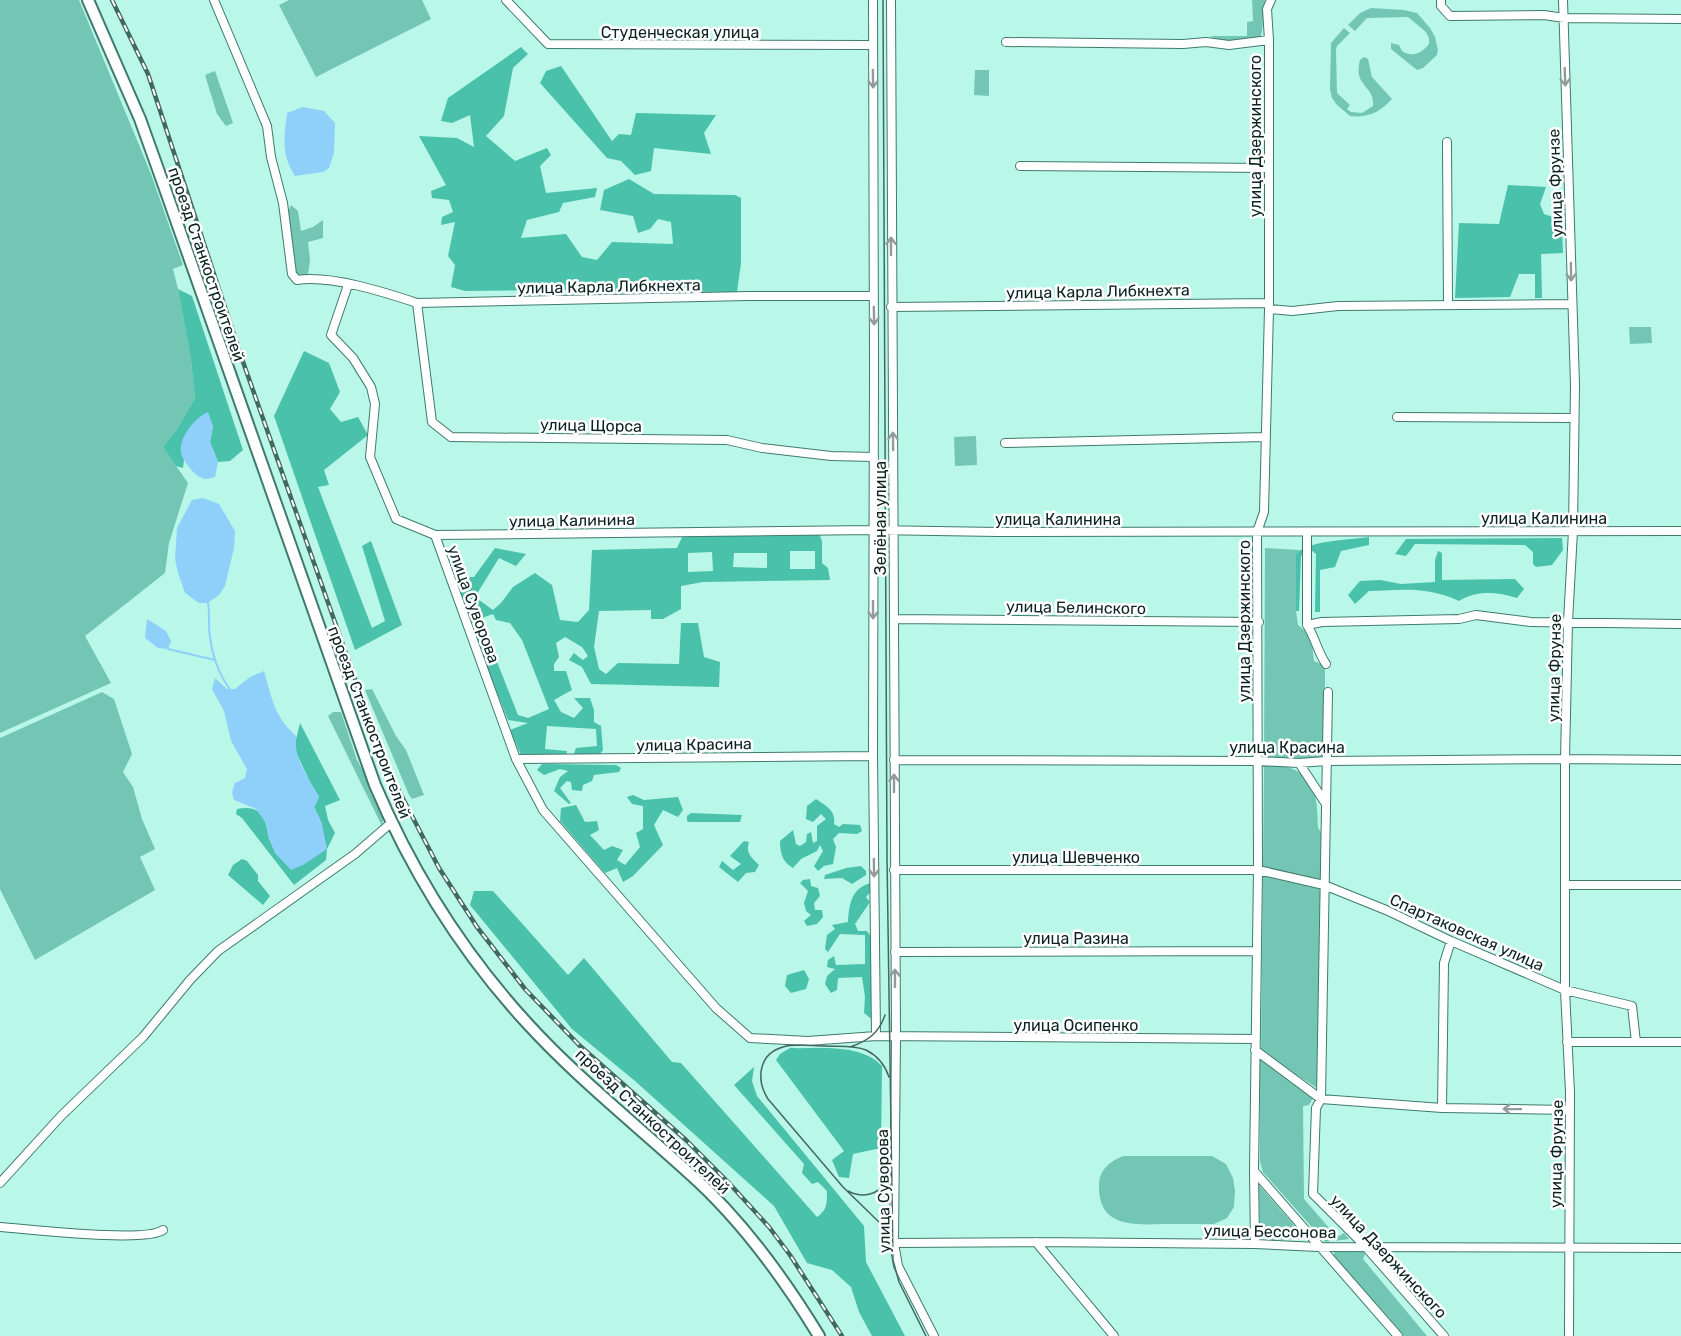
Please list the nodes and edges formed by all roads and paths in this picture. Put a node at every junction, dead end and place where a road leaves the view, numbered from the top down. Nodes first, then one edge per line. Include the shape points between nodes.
1 (88, 0) edge
2 (214, 0) edge
3 (506, 0) edge
4 (873, 0) edge
5 (891, 0) edge
6 (1271, 0) edge
7 (1441, 0) edge
8 (1563, 0) edge
9 (1563, 18) junction
10 (1681, 19) edge
11 (1269, 40) junction
12 (1006, 42) dead end
13 (873, 45) junction
14 (1448, 142) dead end
15 (1020, 166) dead end
16 (1268, 168) junction
17 (348, 285) junction
18 (874, 296) junction
19 (417, 303) junction
20 (1448, 304) junction
21 (1572, 304) junction
22 (1269, 306) junction
23 (891, 307) junction
24 (1396, 417) dead end
25 (1574, 418) junction
26 (1265, 437) junction
27 (1005, 442) dead end
28 (874, 457) junction
29 (873, 530) junction
30 (894, 531) junction
31 (1573, 531) junction
32 (1681, 531) edge
33 (1257, 532) junction
34 (1307, 532) junction
35 (435, 535) junction
36 (894, 619) junction
37 (1258, 622) junction
38 (1568, 622) junction
39 (1307, 624) junction
40 (1681, 624) edge
41 (1326, 664) dead end
42 (1328, 692) dead end
43 (873, 756) junction
44 (516, 759) junction
45 (1565, 759) junction
46 (894, 760) junction
47 (1681, 760) edge
48 (1258, 761) junction
49 (1326, 761) junction
50 (1299, 763) junction
51 (1326, 804) junction
52 (392, 823) junction
53 (894, 870) junction
54 (1258, 870) junction
55 (1324, 885) junction
56 (1565, 885) junction
57 (1681, 885) edge
58 (1451, 941) junction
59 (1256, 951) junction
60 (895, 952) junction
61 (1565, 990) junction
62 (876, 1036) junction
63 (896, 1037) junction
64 (1256, 1039) junction
65 (1567, 1041) junction
66 (1636, 1041) junction
67 (1681, 1042) edge
68 (1255, 1050) junction
69 (1321, 1099) junction
70 (1442, 1108) junction
71 (1570, 1110) junction
72 (1254, 1171) junction
73 (0, 1183) edge
74 (0, 1227) edge
75 (163, 1230) dead end
76 (1036, 1242) junction
77 (894, 1243) junction
78 (1255, 1244) junction
79 (1364, 1245) junction
80 (1318, 1247) junction
81 (1569, 1247) junction
82 (1681, 1248) edge
83 (819, 1336) edge
84 (934, 1336) edge
85 (1114, 1336) edge
86 (1398, 1336) edge
87 (1444, 1336) edge
88 (1569, 1336) edge

1 - 52 main road, проезд Станкостроителей via 156,164 345,703
2 - 17 street via 267,126 292,274 297,280 313,278
3 - 13 street, Студенческая улица via 548,44
4 - 13 street, Зелёная улица
23 -> 5 street, Зелёная улица
6 - 11 street, улица Дзержинского via 1267,9
7 - 9 street via 1450,16
8 - 9 street, улица Фрунзе
9 - 10 street
9 -> 21 street, улица Фрунзе
11 - 12 street via 1229,45
11 - 16 street, улица Дзержинского
13 -> 18 street, Зелёная улица
14 - 20 street
15 - 16 street
16 - 22 street, улица Дзержинского
17 - 19 street, улица Карла Либкнехта
17 - 35 street, улица Суворова via 331,335 353,358 371,387 375,404 370,456 396,519
18 - 19 street, улица Карла Либкнехта
18 -> 28 street, Зелёная улица
19 - 28 street, улица Щорса via 432,422 451,437 728,440 762,448
20 - 21 street, улица Карла Либкнехта
20 - 22 street, улица Карла Либкнехта via 1292,311
21 - 25 street, улица Фрунзе
22 - 23 street, улица Карла Либкнехта
22 - 26 street, улица Дзержинского
30 -> 23 street, Зелёная улица
24 - 25 street
25 - 31 street, улица Фрунзе
26 - 27 street
26 - 33 street, улица Дзержинского via 1264,512
28 - 29 street, Зелёная улица
29 - 30 street, улица Калинина
29 - 35 street, улица Калинина
29 -> 43 street, Зелёная улица
30 - 33 street, улица Калинина
30 - 36 street, Зелёная улица
31 - 32 street, улица Калинина
31 - 34 street, улица Калинина
31 - 38 street, улица Фрунзе
33 - 34 street, улица Калинина
33 - 37 street, улица Дзержинского
34 - 39 street
35 - 44 street, улица Суворова
36 - 37 street, улица Белинского
36 - 46 street, Зелёная улица
37 - 48 street, улица Дзержинского
38 - 39 street via 1476,615 1459,619
38 - 40 street
38 - 45 street, улица Фрунзе
39 - 41 street
42 - 49 street, улица Дзержинского
43 - 44 street, улица Красина
43 -> 62 street, Зелёная улица
44 - 62 street, улица Суворова via 543,810 716,1008 750,1038 808,1041
45 - 47 street, улица Красина
45 - 49 street, улица Красина
45 - 56 street, улица Фрунзе
46 - 48 street, улица Красина
53 -> 46 street, Зелёная улица
48 - 50 street, улица Красина
48 - 54 street, улица Дзержинского
49 - 50 street, улица Красина
49 - 51 street, улица Дзержинского
50 - 51 street
51 - 55 street, улица Дзержинского
52 - 73 street via 355,854 218,951 143,1037
52 - 83 main road, проезд Станкостроителей via 435,903 494,984 561,1057 723,1207 777,1273
53 - 54 street, улица Шевченко
53 - 60 street, Зелёная улица
54 - 55 street, Спартаковская улица
54 - 59 street, улица Дзержинского
55 - 58 street, Спартаковская улица
55 - 69 street, улица Дзержинского
56 - 57 street
56 - 61 street, улица Фрунзе
58 - 61 street, Спартаковская улица
58 - 70 street via 1444,963
59 - 60 street, улица Разина
59 - 64 street, улица Дзержинского
63 -> 60 street, Зелёная улица
61 - 65 street, улица Фрунзе
61 - 66 street, Спартаковская улица via 1632,1006
62 - 63 street, улица Осипенко
63 - 64 street, улица Осипенко
63 - 77 street, улица Суворова
64 - 68 street, улица Дзержинского
65 - 66 street
65 - 71 street, улица Фрунзе
66 - 67 street
68 - 69 street
68 - 72 street, улица Дзержинского
69 - 70 street
69 - 79 street, улица Дзержинского via 1316,1108 1313,1194
71 -> 70 street
71 - 81 street, улица Фрунзе
72 - 78 street, улица Дзержинского
72 - 80 street
74 - 75 street via 129,1236 158,1234
76 - 77 street, улица Бессонова
76 - 78 street, улица Бессонова
76 - 85 street
77 - 84 street, улица Суворова via 898,1266
78 - 80 street, улица Бессонова
79 - 80 street, улица Бессонова
79 - 81 street, улица Бессонова
79 - 87 street, улица Дзержинского
80 - 86 street
81 - 82 street, улица Бессонова
81 - 88 street, улица Фрунзе

